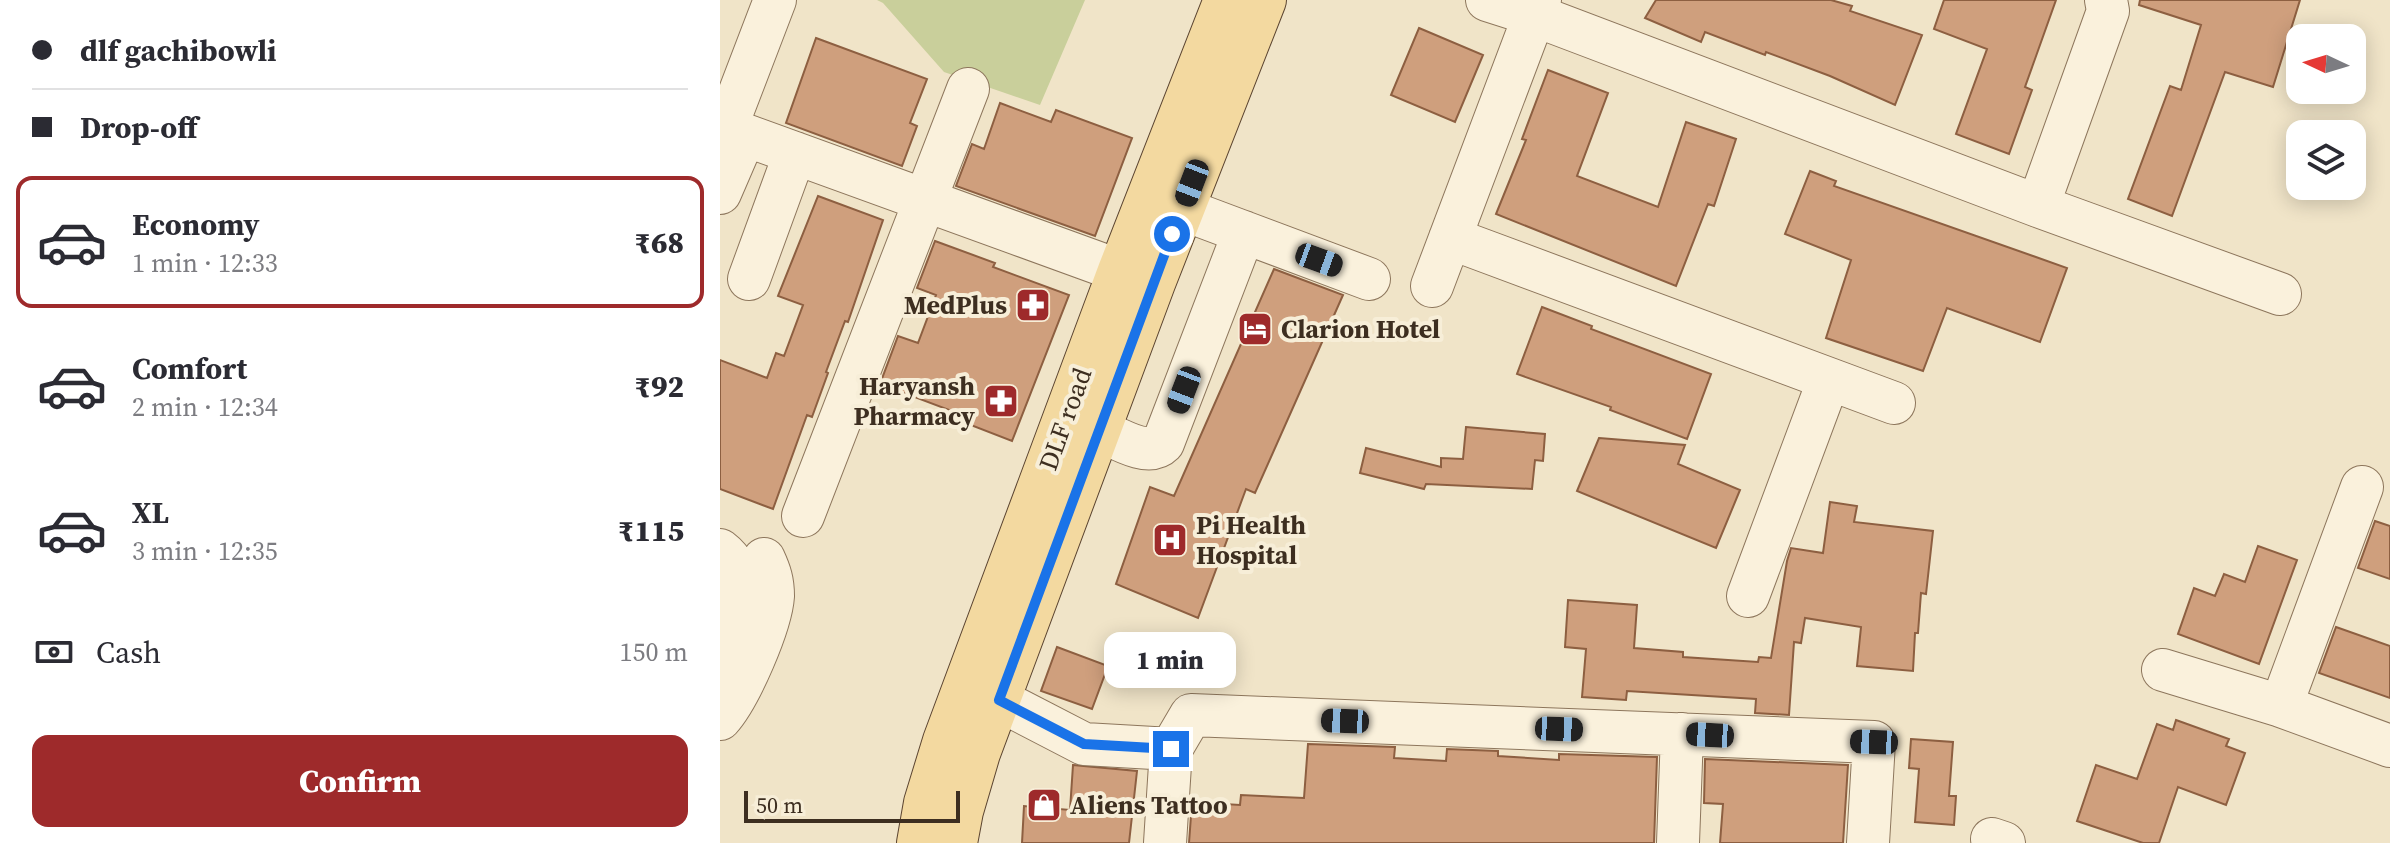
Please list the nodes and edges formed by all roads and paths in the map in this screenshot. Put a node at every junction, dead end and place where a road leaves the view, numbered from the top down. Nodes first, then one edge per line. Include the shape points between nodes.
1 (775, 0) edge
2 (1226, 0) edge
3 (1264, 0) edge
4 (1487, 0) edge
5 (2106, 0) edge
6 (1537, 8) edge
7 (968, 89) dead end
8 (730, 130) edge
9 (795, 153) junction
10 (720, 193) edge
11 (924, 199) junction
12 (2038, 206) junction
13 (1182, 209) junction
14 (1244, 232) junction
15 (1450, 238) junction
16 (1120, 271) junction
17 (749, 279) dead end
18 (1369, 279) dead end
19 (1432, 286) dead end
20 (2280, 294) dead end
21 (1829, 379) junction
22 (1894, 403) dead end
23 (1099, 430) junction
24 (2362, 487) dead end
25 (803, 516) dead end
26 (720, 550) edge
27 (764, 559) dead end
28 (1748, 596) dead end
29 (720, 662) edge
30 (2163, 670) dead end
31 (999, 700) junction
32 (2281, 706) junction
33 (720, 719) edge
34 (1682, 734) junction
35 (2390, 746) edge
36 (1171, 749) junction
37 (919, 843) edge
38 (955, 843) edge
39 (1165, 843) edge
40 (1678, 843) edge
41 (1868, 843) edge

1 - 8 street
2 - 16 main road, DLF road
3 - 13 main road
4 - 6 street
5 - 12 street via 2108,11
6 - 12 street
6 - 15 street
7 - 11 street
8 - 9 street
8 - 10 street
9 - 11 street
9 - 17 street
11 - 16 street
11 - 25 street
12 - 20 street
13 - 14 street
13 - 23 main road
14 - 18 street
14 - 23 street via 1163,443 1148,450
15 - 19 street
15 - 21 street
16 - 37 main road, DLF road via 945,741
21 - 22 street
21 - 28 street
23 - 31 main road
24 - 32 street
26 - 29 street via 740,583 740,600
27 - 33 street via 773,579 773,599 747,673
30 - 32 street
31 - 36 street via 1084,744
31 - 38 main road via 978,753
32 - 35 street
34 - 36 street via 1191,715
34 - 40 street
34 - 41 street via 1874,742
36 - 39 street

